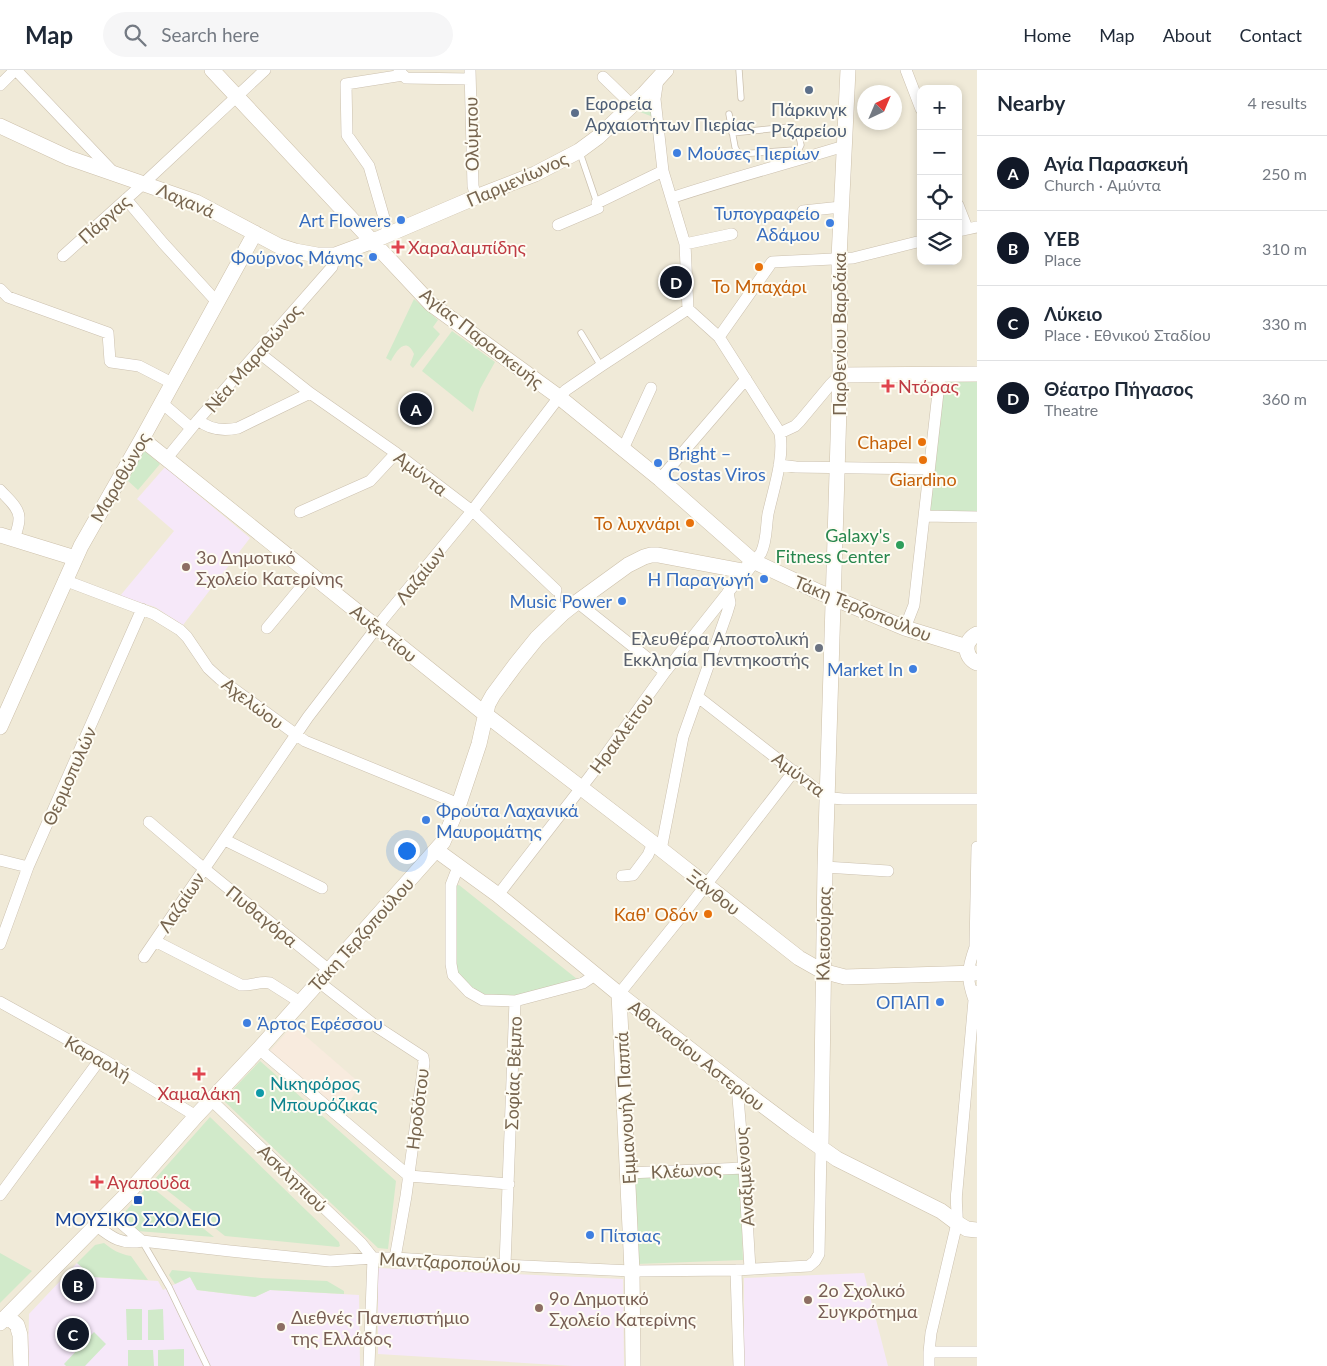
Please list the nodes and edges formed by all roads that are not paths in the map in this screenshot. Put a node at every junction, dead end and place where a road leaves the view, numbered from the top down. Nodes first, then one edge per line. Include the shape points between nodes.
1 (16, 70) edge
2 (212, 70) edge
3 (265, 70) edge
4 (739, 70) edge
5 (848, 70) edge
6 (906, 70) edge
7 (401, 73) edge
8 (470, 74) edge
9 (662, 74) edge
10 (604, 77) dead end
11 (0, 85) edge
12 (237, 96) junction
13 (741, 98) dead end
14 (917, 99) edge
15 (632, 105) junction
16 (729, 114) dead end
17 (0, 126) edge
18 (732, 133) junction
19 (844, 146) junction
20 (579, 150) junction
21 (796, 155) junction
22 (664, 170) junction
23 (114, 173) junction
24 (144, 183) junction
25 (476, 197) junction
26 (671, 198) junction
27 (126, 200) junction
28 (597, 203) junction
29 (841, 207) junction
30 (803, 211) dead end
31 (962, 215) edge
32 (558, 225) dead end
33 (968, 229) edge
34 (254, 233) junction
35 (732, 234) dead end
36 (388, 235) junction
37 (373, 242) junction
38 (917, 242) edge
39 (685, 244) junction
40 (335, 255) junction
41 (63, 256) dead end
42 (839, 258) junction
43 (4, 293) edge
44 (217, 302) junction
45 (688, 309) junction
46 (581, 333) dead end
47 (719, 337) junction
48 (258, 352) junction
49 (601, 366) junction
50 (977, 374) edge
51 (940, 375) junction
52 (840, 376) junction
53 (746, 380) junction
54 (172, 383) junction
55 (651, 388) dead end
56 (310, 393) junction
57 (559, 398) junction
58 (162, 403) junction
59 (195, 424) junction
60 (780, 433) junction
61 (142, 439) junction
62 (623, 449) junction
63 (396, 454) junction
64 (166, 458) junction
65 (779, 465) junction
66 (837, 467) junction
67 (930, 469) junction
68 (660, 479) junction
69 (0, 490) edge
70 (472, 511) junction
71 (300, 512) dead end
72 (924, 516) junction
73 (977, 517) edge
74 (7, 537) edge
75 (75, 558) junction
76 (749, 566) junction
77 (311, 575) junction
78 (64, 580) junction
79 (556, 590) joint
80 (728, 592) junction
81 (833, 598) junction
82 (577, 602) junction
83 (142, 609) junction
84 (563, 613) junction
85 (267, 628) dead end
86 (377, 628) junction
87 (904, 628) junction
88 (977, 634) edge
89 (966, 647) junction
90 (977, 663) edge
91 (665, 672) junction
92 (698, 697) junction
93 (4, 709) edge
94 (485, 714) junction
95 (0, 727) edge
96 (295, 735) junction
97 (794, 771) junction
98 (580, 788) junction
99 (827, 796) junction
100 (977, 799) edge
101 (459, 804) junction
102 (149, 822) dead end
103 (225, 840) junction
104 (657, 847) junction
105 (977, 847) edge
106 (436, 850) junction
107 (0, 860) edge
108 (28, 867) junction
109 (458, 867) junction
110 (825, 867) junction
111 (204, 868) junction
112 (888, 871) dead end
113 (622, 876) dead end
114 (706, 885) junction
115 (322, 888) dead end
116 (498, 895) junction
117 (155, 941) junction
118 (0, 944) edge
119 (976, 950) edge
120 (144, 957) dead end
121 (329, 970) junction
122 (822, 971) junction
123 (595, 974) junction
124 (973, 974) edge
125 (319, 982) junction
126 (619, 994) junction
127 (976, 995) edge
128 (515, 1001) junction
129 (0, 1002) edge
130 (300, 1002) junction
131 (259, 1049) junction
132 (101, 1058) junction
133 (737, 1086) junction
134 (211, 1100) junction
135 (196, 1116) junction
136 (821, 1147) junction
137 (744, 1168) junction
138 (628, 1173) junction
139 (409, 1176) junction
140 (509, 1184) junction
141 (0, 1196) edge
142 (955, 1199) junction
143 (941, 1212) junction
144 (109, 1213) junction
145 (957, 1224) junction
146 (97, 1226) junction
147 (977, 1230) edge
148 (142, 1241) junction
149 (373, 1258) junction
150 (395, 1258) junction
151 (505, 1265) junction
152 (810, 1266) joint
153 (750, 1269) junction
154 (736, 1270) junction
155 (632, 1271) junction
156 (4, 1320) edge
157 (929, 1352) junction
158 (977, 1352) edge
159 (20, 1366) edge
160 (207, 1366) edge
161 (369, 1366) edge
162 (634, 1366) edge
163 (739, 1366) edge
164 (929, 1366) edge

1 - 11 street
1 - 23 street
2 - 12 street, Αγίας Παρασκευής
3 - 12 street, Πάργας
4 - 13 lane
5 - 19 street, Παρθενίου Βαρδάκα
6 - 14 street
7 - 8 street via 406,78
7 - 36 street via 346,84 347,135 369,166
8 - 25 street, Ολύμπου
9 - 15 street, Παρμενίωνος
9 - 22 street via 655,99
10 - 15 street
12 - 24 street, Πάργας
12 - 37 street, Αγίας Παρασκευής
15 - 20 street, Παρμενίωνος
16 - 18 lane
17 - 23 street, Λαχανά via 69,158
18 - 21 lane via 740,154
18 - 21 lane via 793,127 801,145
19 - 21 street
19 - 29 street, Παρθενίου Βαρδάκα
20 - 25 street, Παρμενίωνος via 535,174
20 - 28 lane
21 - 26 street
22 - 26 street
22 - 28 street
23 - 24 street, Λαχανά
24 - 27 street, Πάργας
24 - 34 street, Λαχανά via 196,202
25 - 36 street, Παρμενίωνος
26 - 39 street
27 - 41 street, Πάργας
27 - 44 street
28 - 32 street via 598,208
29 - 30 street
29 - 42 street, Παρθενίου Βαρδάκα
31 - 33 street
34 - 40 street, Λαχανά via 295,251
34 - 44 street, Μαραθώνος
35 - 39 street
36 - 37 street, Παρμενίωνος
37 - 40 street, Λαχανά
37 - 57 street, Αγίας Παρασκευής via 431,304
38 - 42 street via 853,258
39 - 45 street
40 - 48 street, Νέα Μαραθώνος via 332,267
42 - 47 street via 772,262
42 - 52 street, Παρθενίου Βαρδάκα
43 - 54 street via 108,333 110,361 138,366
44 - 54 street, Μαραθώνος
45 - 47 street
45 - 49 street, Λαζαίων
46 - 49 lane
47 - 53 street
48 - 56 street, Αμύντα
48 - 59 street, Νέα Μαραθώνος
49 - 57 street, Λαζαίων
50 - 51 street
51 - 52 street
51 - 67 street
52 - 60 street via 800,421
52 - 66 street, Παρθενίου Βαρδάκα
53 - 60 street
53 - 68 street
54 - 58 street, Μαραθώνος
55 - 62 street
56 - 59 street via 238,428 226,431
56 - 63 street, Αμύντα
57 - 62 street, Αγίας Παρασκευής
57 - 70 street, Λαζαίων
58 - 59 street
58 - 61 street, Μαραθώνος
59 - 64 street, Νέα Μαραθώνος
60 - 65 street, Ηρακλείτου
61 - 64 street, Αυξεντίου
61 - 75 street, Μαραθώνος
62 - 68 street, Αγίας Παρασκευής
63 - 70 street, Αμύντα
63 - 71 street via 370,481
64 - 77 street, Αυξεντίου
65 - 66 street
65 - 76 street, Ηρακλείτου via 764,544 761,554
66 - 67 street
66 - 81 street, Παρθενίου Βαρδάκα
67 - 72 street
68 - 76 street, Αγίας Παρασκευής
69 - 74 street via 19,513 19,519
70 - 79 street, Αμύντα
70 - 86 street, Λαζαίων
72 - 73 street
72 - 87 street via 914,605
74 - 75 street
75 - 78 street, Μαραθώνος
76 - 80 street, Ηρακλείτου
76 - 81 street, Τάκη Τερζοπούλου
76 - 82 street, Τάκη Τερζοπούλου via 740,571 651,555 628,565
77 - 85 street
77 - 86 street, Αυξεντίου
78 - 83 street, Αχελώου
78 - 93 street, Μαραθώνος
79 - 84 lane, Αμύντα
80 - 91 street, Ηρακλείτου
80 - 92 street via 730,603
81 - 87 street, Τάκη Τερζοπούλου
81 - 99 street, Κλεισούρας
82 - 84 street, Τάκη Τερζοπούλου
82 - 91 street
83 - 96 street, Αχελώου via 180,630 220,679
83 - 108 street, Θερμοπυλών
84 - 94 street, Τάκη Τερζοπούλου via 516,664 493,695
86 - 94 street, Αυξεντίου
86 - 96 street, Λαζαίων
87 - 89 street, Τάκη Τερζοπούλου
88 - 89 street
89 - 90 street via 968,656
91 - 98 street, Ηρακλείτου
92 - 97 street, Αμύντα
92 - 104 street via 684,737
93 - 95 street, Μαραθώνος
94 - 98 street, Ξάνθου
94 - 101 street, Τάκη Τερζοπούλου
96 - 101 street, Αχελώου
96 - 103 street, Λαζαίων
97 - 99 street, Αμύντα
97 - 114 street
98 - 104 street, Ξάνθου
98 - 116 street, Ηρακλείτου
99 - 100 street, Αμύντα via 843,800
99 - 110 street, Κλεισούρας
101 - 106 street, Τάκη Τερζοπούλου via 445,838
102 - 111 street, Πυθαγόρα
103 - 111 street, Λαζαίων
103 - 115 street
104 - 113 street via 633,875
104 - 114 street, Ξάνθου
105 - 119 street
106 - 109 street, Αθανασίου Αστερίου
106 - 121 street, Τάκη Τερζοπούλου
107 - 108 street
108 - 118 street, Θερμοπυλών
109 - 116 street, Αθανασίου Αστερίου
109 - 128 street, Σοφίας Βέμπο via 451,885 453,974 469,992 483,1000
110 - 112 street
110 - 122 street, Κλεισούρας
111 - 117 street, Λαζαίων
111 - 121 street, Πυθαγόρα
114 - 122 street, Ξάνθου via 799,958
114 - 126 street
116 - 123 street, Αθανασίου Αστερίου
117 - 120 street, Λαζαίων
117 - 130 street via 241,985 270,983
119 - 124 street via 969,965
121 - 125 street, Τάκη Τερζοπούλου
122 - 124 street, Ξάνθου via 845,977
122 - 136 street, Κλεισούρας
123 - 126 street, Αθανασίου Αστερίου
123 - 128 street via 583,983
124 - 127 street via 969,983
125 - 130 street, Τάκη Τερζοπούλου
125 - 139 street, Ηροδότου via 377,1027 423,1057
126 - 133 street, Αθανασίου Αστερίου
126 - 138 street, Εμμανουήλ Παππά
127 - 142 street
128 - 140 street, Σοφίας Βέμπο
129 - 132 street, Καραολή
130 - 131 street, Τάκη Τερζοπούλου
131 - 134 street, Τάκη Τερζοπούλου
131 - 139 street
132 - 135 street, Καραολή
132 - 141 street
133 - 136 street, Αθανασίου Αστερίου
133 - 137 street, Αναξιμένους
134 - 135 street, Τάκη Τερζοπούλου
134 - 149 street, Ασκληπιού
135 - 144 street, Τάκη Τερζοπούλου
136 - 143 street, Αθανασίου Αστερίου via 837,1159
136 - 152 street, Κλεισούρας via 819,1254
137 - 138 street, Κλέωνος
137 - 153 street, Αναξιμένους
138 - 155 street, Εμμανουήλ Παππά
139 - 140 street
139 - 150 street, Ηροδότου
140 - 151 street, Σοφίας Βέμπο
142 - 143 street
142 - 145 street
143 - 145 street, Αθανασίου Αστερίου
144 - 146 street, Τάκη Τερζοπούλου
144 - 148 street
145 - 147 street, Αθανασίου Αστερίου
145 - 157 street
146 - 148 street, Μαντζαροπούλου via 120,1241
146 - 156 street, Τάκη Τερζοπούλου
148 - 149 street, Μαντζαροπούλου via 330,1261
148 - 160 lane via 169,1287
149 - 150 street, Μαντζαροπούλου
149 - 161 street
150 - 151 street, Μαντζαροπούλου
151 - 155 street, Μαντζαροπούλου
152 - 153 street, Μαντζαροπούλου
153 - 154 street, Μαντζαροπούλου
154 - 155 street, Μαντζαροπούλου
154 - 163 street
155 - 162 street, Εμμανουήλ Παππά
156 - 159 street via 17,1325
157 - 158 street
157 - 164 street

